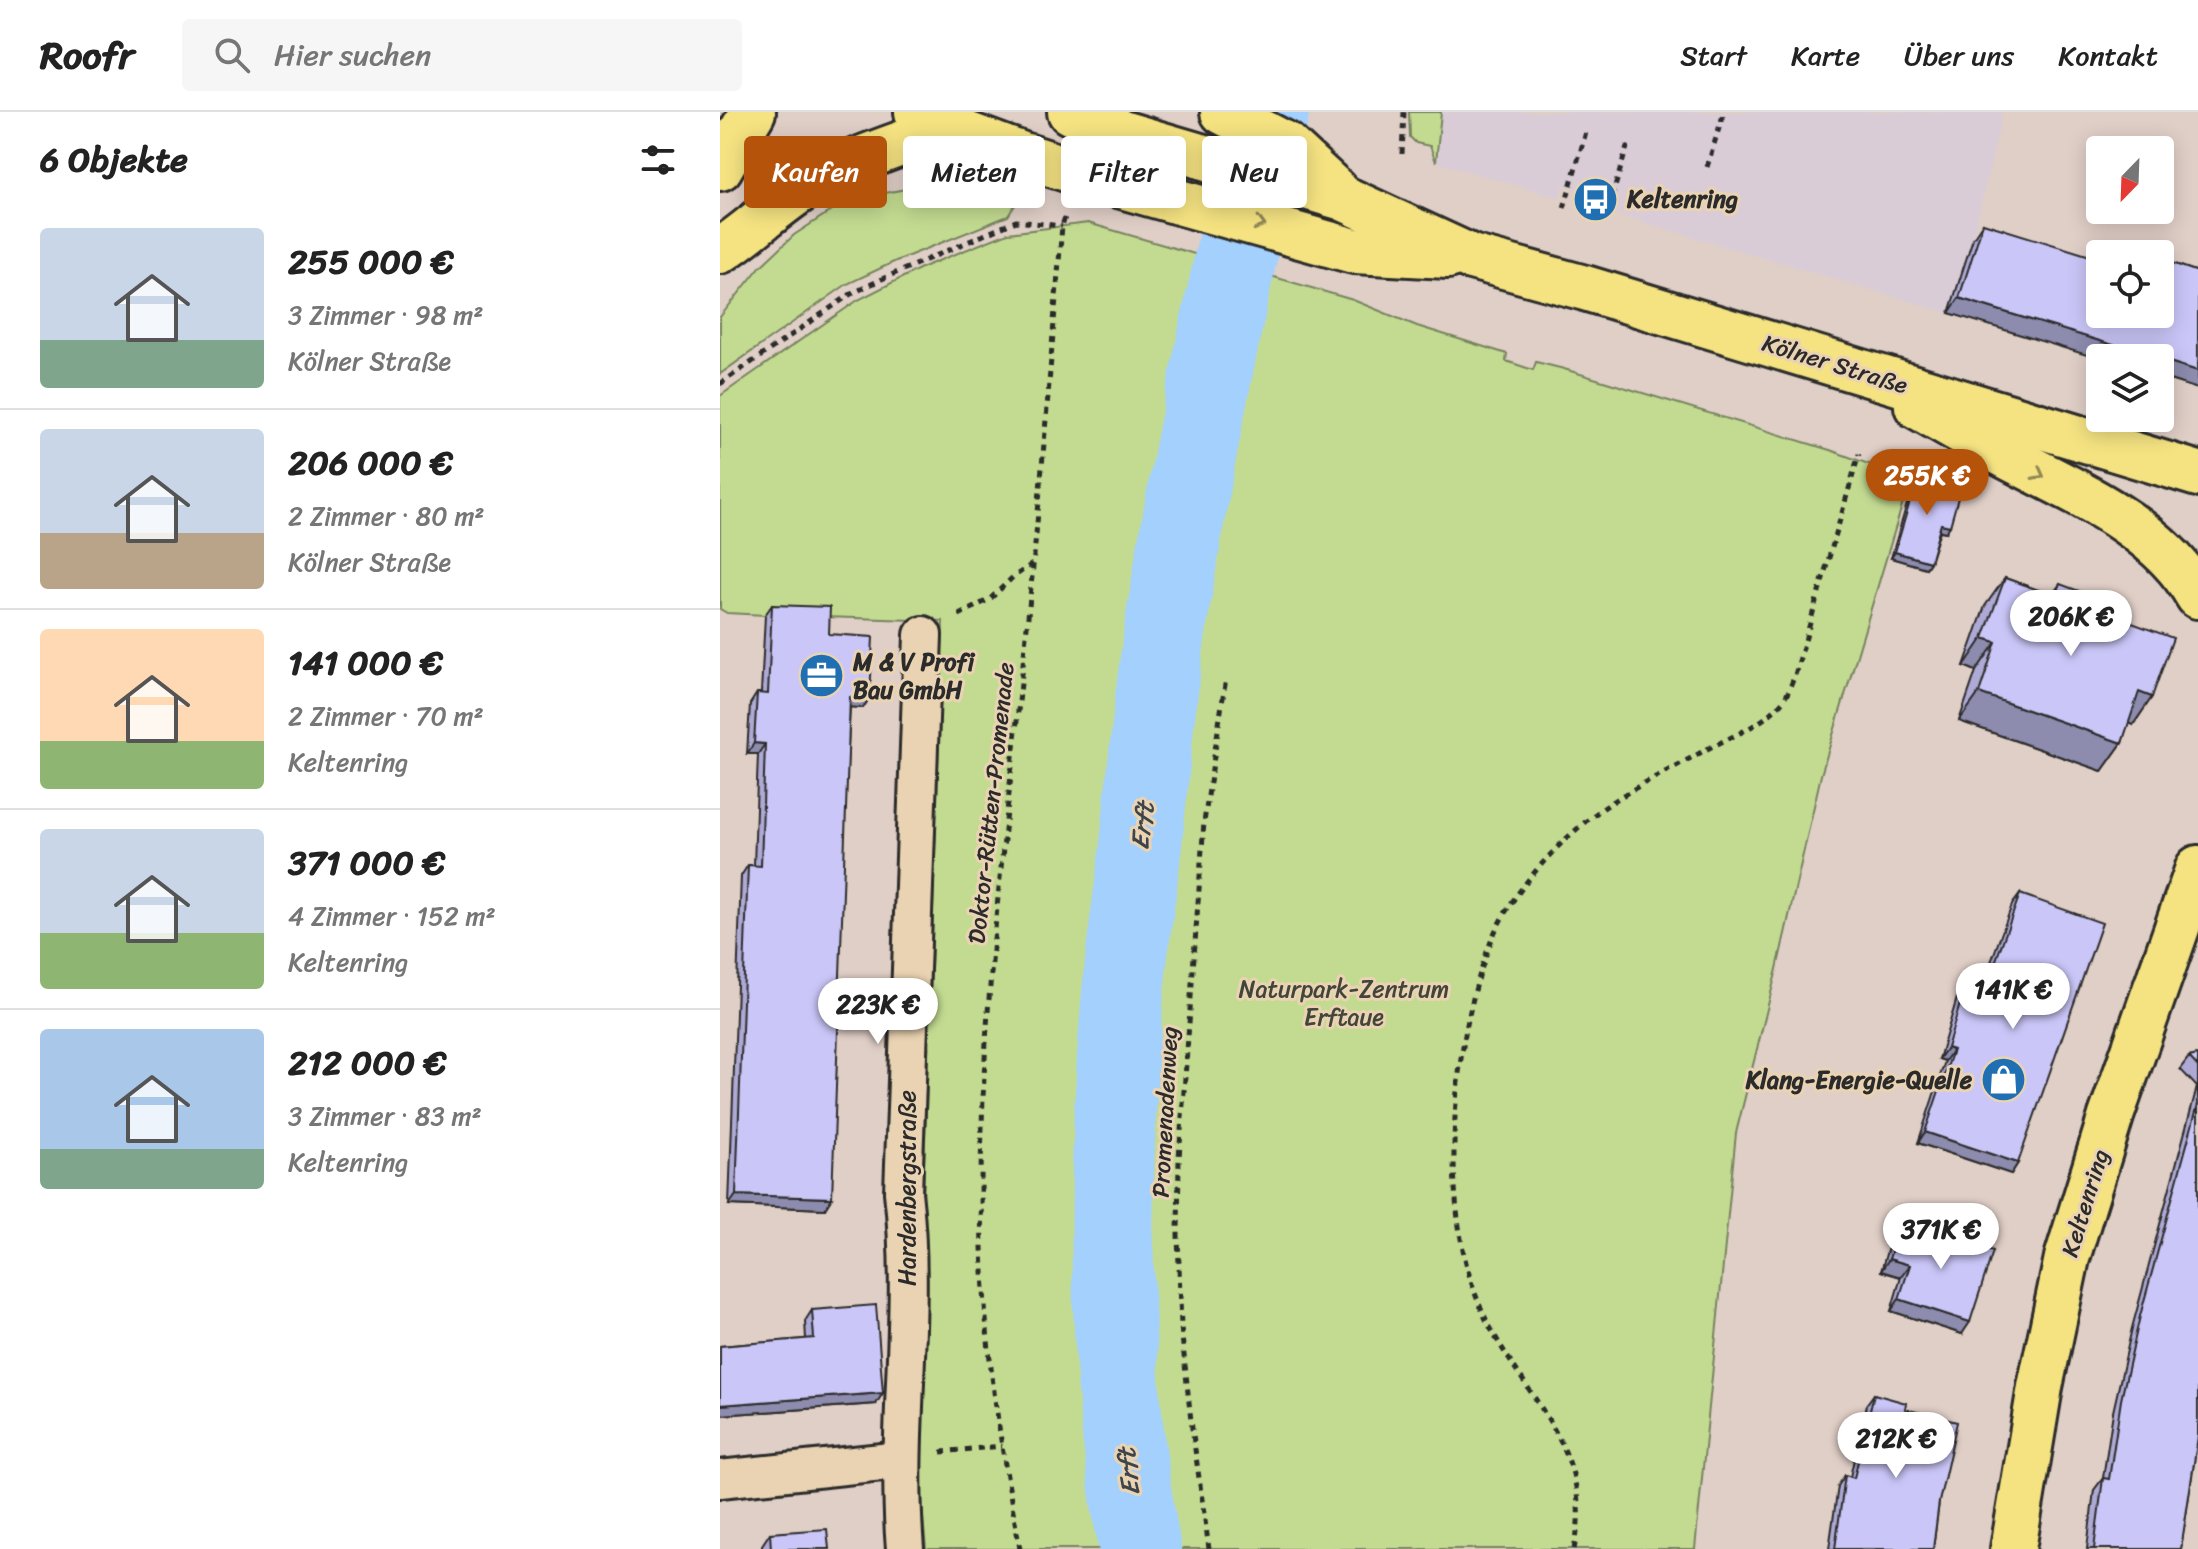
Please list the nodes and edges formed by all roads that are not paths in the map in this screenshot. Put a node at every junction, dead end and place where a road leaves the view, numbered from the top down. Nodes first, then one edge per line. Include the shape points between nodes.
1 (753, 112) edge
2 (1070, 112) edge
3 (1223, 112) edge
4 (932, 119) edge
5 (720, 168) edge
6 (1354, 202) junction
7 (720, 251) edge
8 (1471, 257) junction
9 (1849, 367) junction
10 (2198, 474) edge
11 (2198, 596) edge
12 (923, 635) road end
13 (2198, 868) edge
14 (901, 1460) junction
15 (720, 1479) edge
16 (905, 1549) edge
17 (2013, 1549) edge

1 - 5 main road
2 - 6 main road, Kölner Straße via 1122,133
3 - 6 main road via 1285,144
4 - 7 main road via 834,171 770,211
4 -> 8 main road, Kölner Straße via 1020,154 1086,193 1354,251
6 - 8 main road, Kölner Straße
8 - 9 main road, Kölner Straße
9 - 10 main road, Kölner Straße
9 -> 11 main road via 2131,527 2179,567
12 - 14 street, Hardenbergstraße via 903,1192 908,1236
13 - 17 main road, Keltenring via 2067,1258
14 - 15 street
14 - 16 street, Hardenbergstraße

